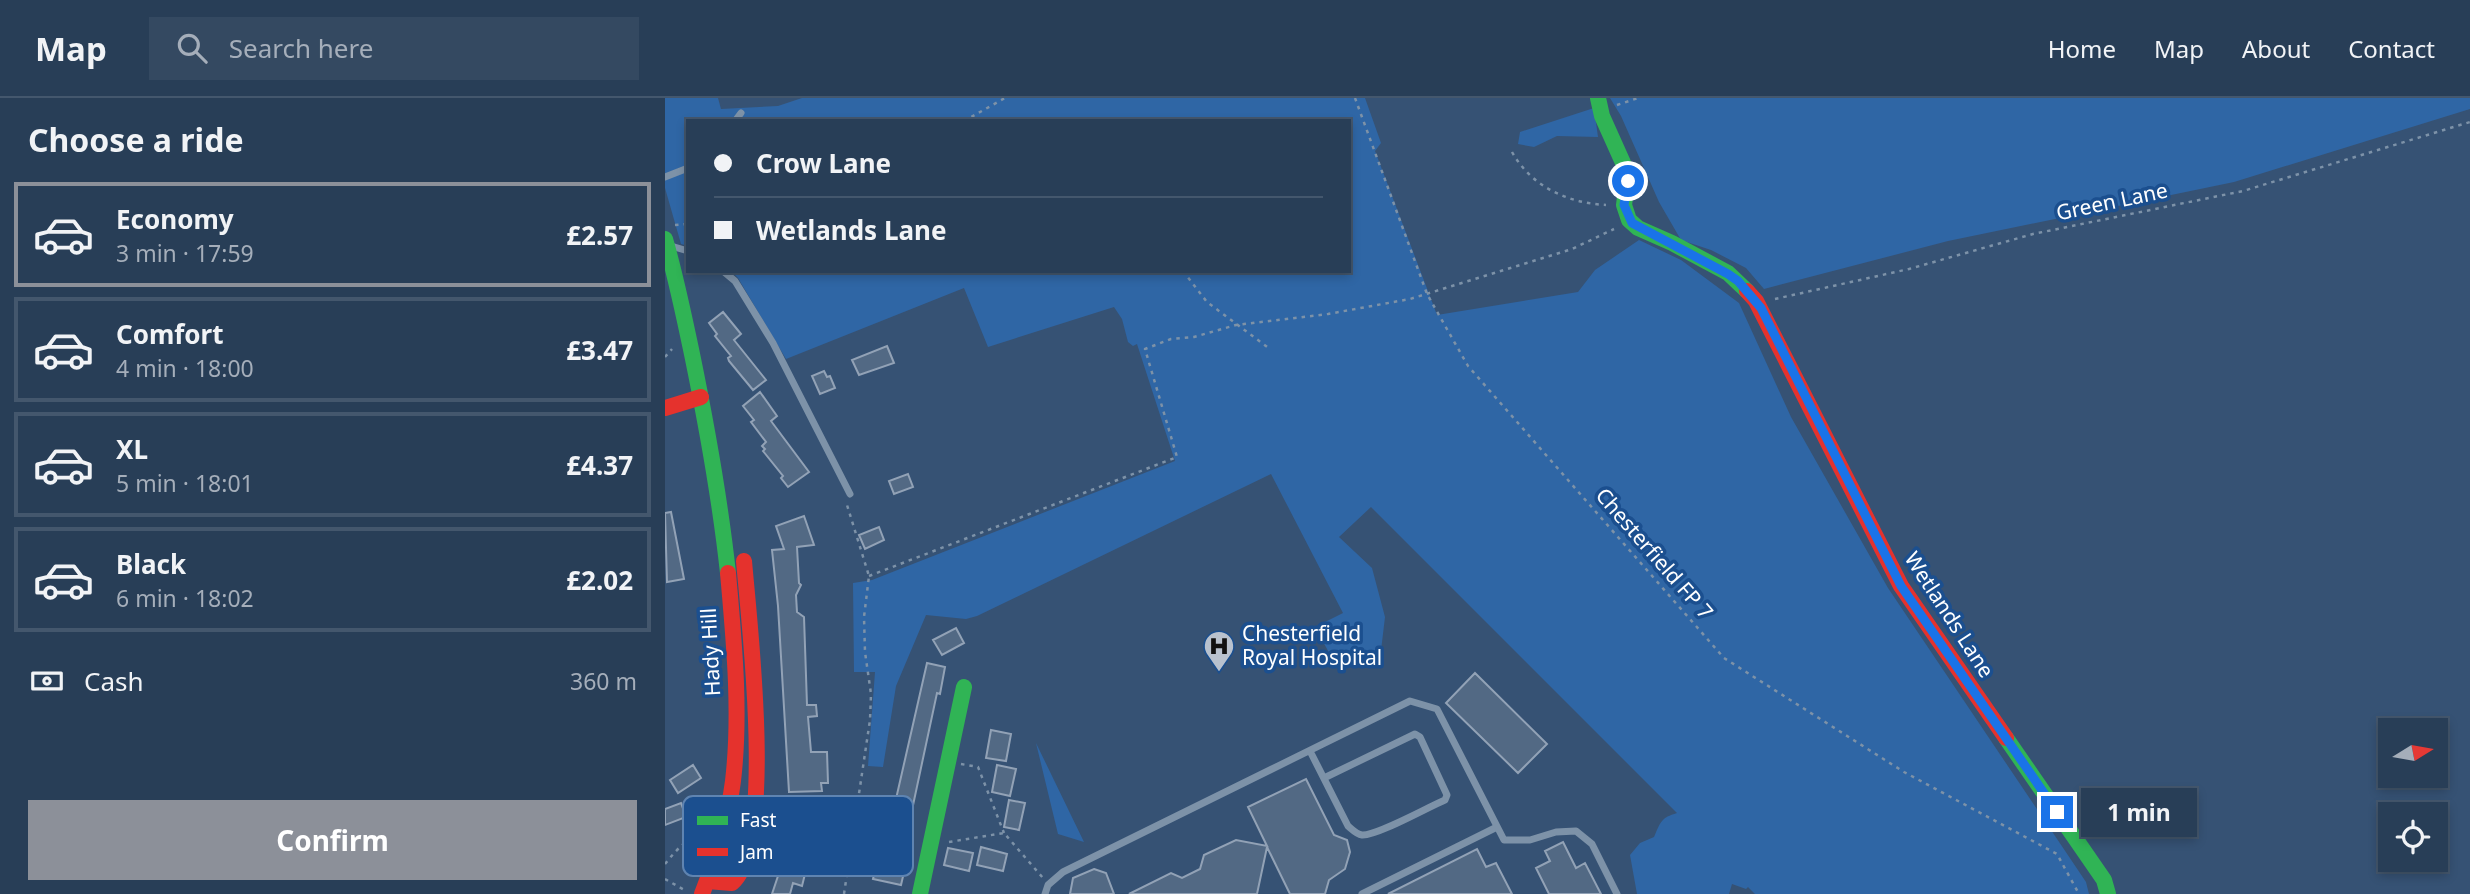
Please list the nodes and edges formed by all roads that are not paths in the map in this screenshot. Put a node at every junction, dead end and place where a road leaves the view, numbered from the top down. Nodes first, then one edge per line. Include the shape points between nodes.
1 (1600, 105) edge
2 (741, 114) dead end
3 (737, 119) edge
4 (686, 169) edge
5 (665, 177) edge
6 (666, 242) edge
7 (686, 250) edge
8 (725, 273) edge
9 (701, 397) junction
10 (665, 408) edge
11 (850, 494) dead end
12 (744, 562) dead end
13 (964, 687) dead end
14 (1310, 751) junction
15 (1324, 778) junction
16 (729, 796) edge
17 (757, 796) edge
18 (1497, 827) junction
19 (739, 876) edge
20 (704, 887) edge
21 (920, 894) edge
22 (1045, 894) edge
23 (1362, 894) edge
24 (1616, 894) edge
25 (2108, 894) edge

1 - 25 street, Wetlands Lane via 1628,174 1624,205 1629,220 1728,274 1761,308 1901,586 2104,880
2 - 3 lane
4 - 5 lane
6 - 7 lane
6 - 9 street
8 - 11 lane via 773,343
9 - 10 street
9 - 16 street, Hady Hill via 720,508 732,622
12 - 17 street, Hady Hill via 753,661
13 - 21 street
14 - 15 lane
14 - 18 lane via 1410,701 1437,709
14 - 22 lane via 1063,872
15 - 15 lane via 1348,826 1365,835 1447,795 1415,734
18 - 23 lane
18 - 24 lane via 1504,840 1530,841 1576,831 1592,845
19 - 20 street, Hady Hill via 732,883

